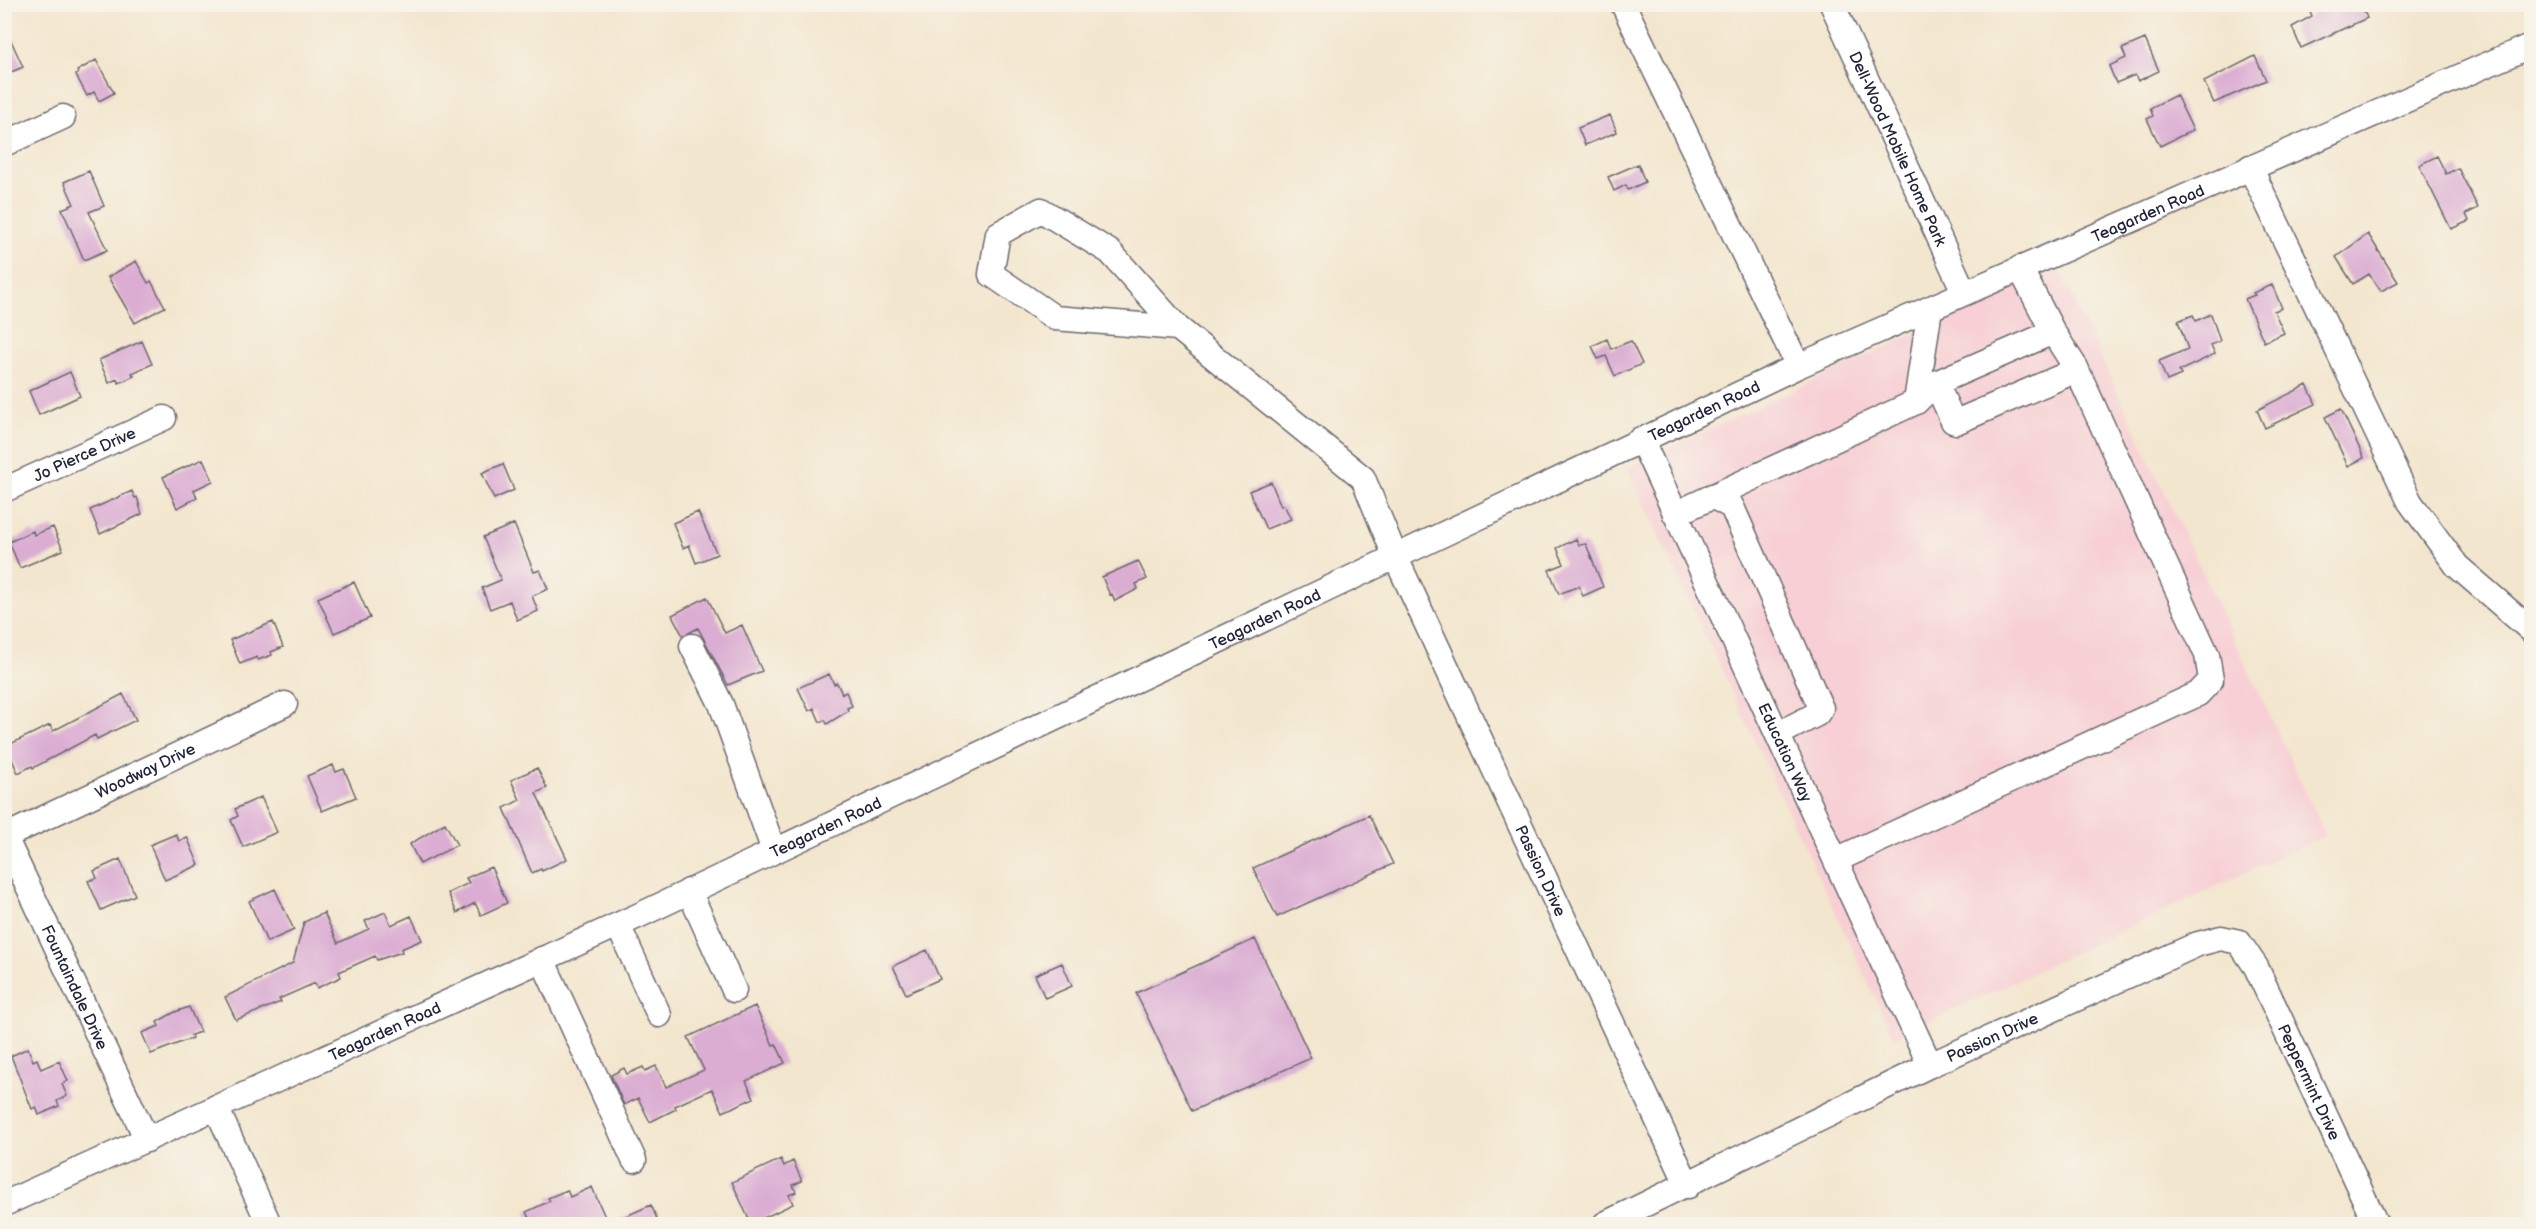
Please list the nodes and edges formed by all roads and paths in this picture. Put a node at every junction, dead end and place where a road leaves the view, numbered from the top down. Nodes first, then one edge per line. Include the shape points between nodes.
1 (1623, 4) edge
2 (1832, 4) edge
3 (2532, 45) edge
4 (63, 117) dead end
5 (4, 144) edge
6 (2250, 167) junction
7 (2020, 268) junction
8 (1964, 292) junction
9 (1930, 308) junction
10 (1178, 328) junction
11 (2053, 332) junction
12 (1798, 366) junction
13 (2076, 368) junction
14 (1936, 383) junction
15 (1916, 402) junction
16 (164, 418) dead end
17 (1641, 439) junction
18 (4, 490) edge
19 (1712, 496) junction
20 (1675, 514) junction
21 (1395, 556) junction
22 (2532, 631) edge
23 (692, 646) dead end
24 (285, 704) dead end
25 (1778, 734) junction
26 (5, 836) edge
27 (774, 851) junction
28 (1836, 860) junction
29 (689, 891) junction
30 (618, 925) junction
31 (2239, 942) joint
32 (542, 958) junction
33 (734, 990) dead end
34 (659, 1015) dead end
35 (1930, 1065) junction
36 (216, 1107) junction
37 (147, 1140) junction
38 (634, 1160) dead end
39 (1688, 1186) junction
40 (4, 1204) edge
41 (269, 1224) edge
42 (1605, 1224) edge
43 (2376, 1224) edge

1 - 12 street
2 - 8 street, Dell-Wood Mobile Home Park
3 - 6 street, Teagarden Road
4 - 5 street
6 - 7 street, Teagarden Road
6 - 22 street via 2410,502 2457,566
7 - 8 street, Teagarden Road
7 - 11 street
8 - 9 street, Teagarden Road
9 - 12 street, Teagarden Road
9 - 15 street
10 - 10 street, Passion Drive via 1110,252 1041,210 998,234 991,274 1055,318
10 - 21 street, Passion Drive via 1363,478
11 - 13 street
11 - 14 street
12 - 17 street, Teagarden Road
13 - 14 street via 1956,422
13 - 28 street via 2207,655 2211,680 2198,694
14 - 15 street
15 - 19 street
16 - 18 street, Jo Pierce Drive
17 - 20 street, Education Way
17 - 21 street, Teagarden Road
19 - 20 street
19 - 25 street via 1732,507 1821,708 1817,714
20 - 25 street, Education Way
21 - 27 street, Teagarden Road
21 - 39 street, Passion Drive
23 - 27 street via 721,704
24 - 26 street, Woodway Drive
25 - 28 street, Education Way
26 - 37 street, Fountaindale Drive
27 - 29 street, Teagarden Road
28 - 35 street, Education Way
29 - 30 street, Teagarden Road
29 - 33 street
30 - 32 street, Teagarden Road
30 - 34 street
31 - 35 street, Passion Drive via 2221,938 2198,944
31 - 43 street, Peppermint Drive via 2256,967
32 - 36 street, Teagarden Road
32 - 38 street
35 - 39 street, Passion Drive
36 - 37 street, Teagarden Road
36 - 41 street
37 - 40 street, Teagarden Road
39 - 42 street, Passion Drive

